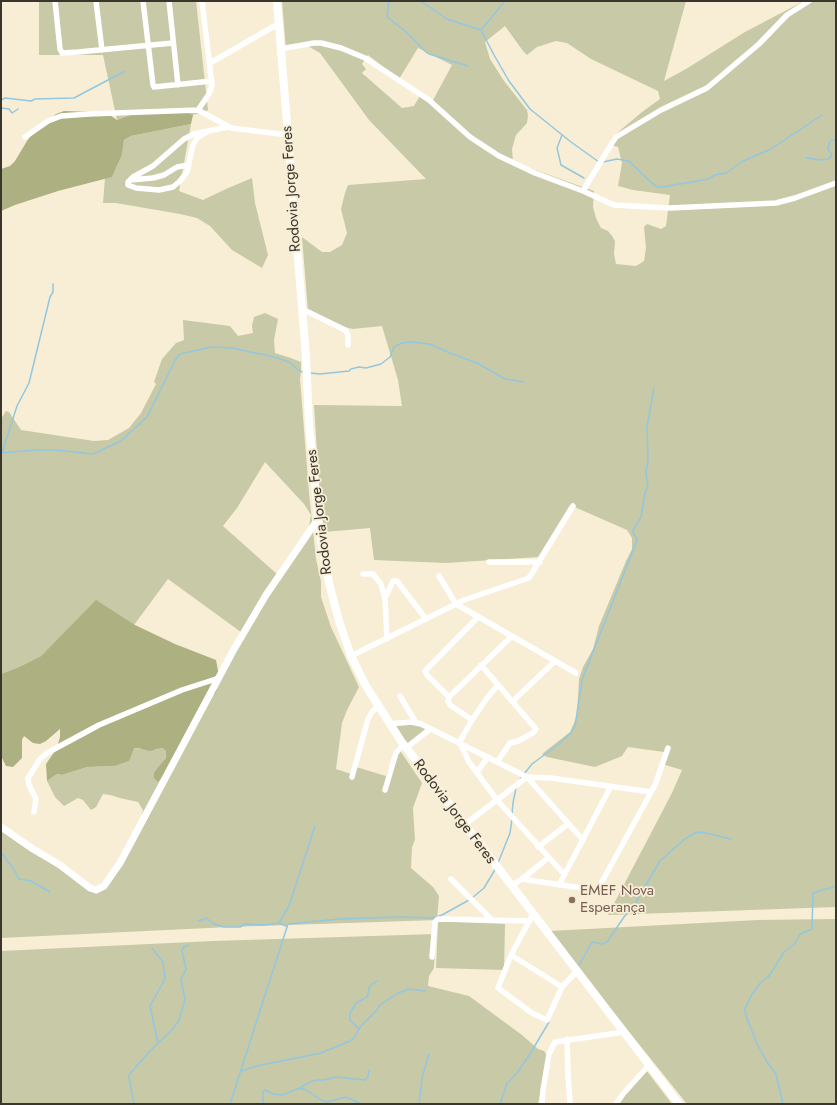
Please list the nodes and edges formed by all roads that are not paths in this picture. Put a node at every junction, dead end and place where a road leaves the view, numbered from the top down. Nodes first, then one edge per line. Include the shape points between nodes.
1 (55, 1) edge
2 (96, 1) edge
3 (143, 1) edge
4 (169, 1) edge
5 (202, 1) edge
6 (276, 1) edge
7 (809, 1) edge
8 (278, 24) junction
9 (173, 43) junction
10 (148, 46) junction
11 (280, 49) junction
12 (102, 50) junction
13 (210, 63) junction
14 (212, 81) junction
15 (178, 86) junction
16 (198, 110) junction
17 (228, 127) junction
18 (208, 131) junction
19 (288, 135) junction
20 (25, 137) dead end
21 (189, 165) junction
22 (130, 180) junction
23 (836, 183) edge
24 (583, 191) junction
25 (302, 309) junction
26 (348, 345) dead end
27 (573, 506) dead end
28 (318, 519) junction
29 (489, 562) dead end
30 (540, 562) junction
31 (363, 574) dead end
32 (439, 576) dead end
33 (385, 598) junction
34 (456, 604) junction
35 (478, 616) junction
36 (426, 619) junction
37 (512, 636) junction
38 (387, 639) junction
39 (351, 656) junction
40 (555, 661) junction
41 (480, 665) junction
42 (576, 673) dead end
43 (219, 678) junction
44 (498, 685) junction
45 (400, 696) dead end
46 (449, 697) junction
47 (513, 701) junction
48 (378, 706) junction
49 (472, 720) junction
50 (416, 723) junction
51 (389, 724) junction
52 (430, 729) junction
53 (460, 744) junction
54 (404, 746) junction
55 (668, 748) dead end
56 (488, 757) junction
57 (497, 762) junction
58 (477, 772) junction
59 (352, 777) dead end
60 (527, 777) junction
61 (611, 786) junction
62 (385, 790) dead end
63 (651, 792) junction
64 (497, 800) junction
65 (34, 812) dead end
66 (568, 824) junction
67 (464, 825) junction
68 (1, 827) edge
69 (583, 840) junction
70 (538, 846) junction
71 (548, 858) junction
72 (564, 874) junction
73 (451, 879) dead end
74 (522, 879) junction
75 (558, 885) junction
76 (511, 886) junction
77 (531, 918) junction
78 (492, 920) junction
79 (511, 955) junction
80 (432, 957) dead end
81 (577, 971) junction
82 (562, 987) junction
83 (624, 1032) junction
84 (567, 1040) junction
85 (649, 1065) junction
86 (542, 1104) edge
87 (570, 1104) edge
88 (616, 1104) edge
89 (679, 1104) edge

1 - 12 street via 60,51 67,53
2 - 12 street
3 - 10 street
4 - 9 street
5 - 13 street
6 - 8 main road, Rodovia Jorge Feres
7 - 24 street via 787,16 759,44 707,88 660,110 616,137
8 - 11 main road, Rodovia Jorge Feres
8 - 13 street
9 - 10 street
9 - 15 street
10 - 12 street
10 - 15 street via 154,87
11 - 19 main road, Rodovia Jorge Feres
11 - 24 street via 321,43 364,58 429,100 470,137 491,152 535,173
13 - 14 street
14 - 15 street
14 - 16 street via 211,91
16 - 17 street
16 - 20 street via 61,116 48,120
17 - 18 street
17 - 19 street
18 - 21 street via 195,140
18 - 22 street via 194,134 184,140 158,162
19 - 25 main road, Rodovia Jorge Feres
21 - 22 street via 177,167 159,176
21 - 22 street via 180,181 169,189 131,187 128,185
23 - 24 street via 776,203 679,208 618,206
25 - 26 street via 345,330
25 - 28 main road, Rodovia Jorge Feres
27 - 30 street
28 - 39 main road, Rodovia Jorge Feres via 328,583
28 - 43 street via 266,595
29 - 30 street
30 - 34 street via 531,576 525,580 475,595
31 - 33 street via 373,574 379,580
32 - 34 street
33 - 36 street via 393,581 397,581
33 - 38 street
34 - 35 street
34 - 36 street
35 - 37 street
35 - 46 street via 425,670
36 - 38 street
37 - 40 street
37 - 41 street
38 - 39 street
39 - 48 main road, Rodovia Jorge Feres
40 - 42 street
40 - 47 street
41 - 44 street
41 - 46 street
43 - 65 street via 182,690 106,722 40,758 28,778 36,799
43 - 68 street via 109,881 101,888 90,888 60,865 33,850
44 - 47 street
44 - 49 street
45 - 50 street
46 - 49 street via 450,705
47 - 57 street via 536,729 533,733 510,743
48 - 51 main road, Rodovia Jorge Feres
48 - 59 street via 368,719
49 - 53 street
50 - 51 street
50 - 52 street
51 - 54 main road, Rodovia Jorge Feres
52 - 53 street
52 - 54 street
53 - 56 street
53 - 58 street
54 - 62 street via 396,753
54 - 67 main road, Rodovia Jorge Feres
55 - 63 street
56 - 57 street
56 - 58 street
57 - 60 street
58 - 64 street
60 - 61 street
60 - 64 street
60 - 66 street
61 - 63 street
61 - 69 street
63 - 75 street via 600,888 594,890
64 - 67 street
64 - 70 street
66 - 69 street
66 - 70 street
67 - 76 main road, Rodovia Jorge Feres
69 - 72 street
70 - 71 street
71 - 72 street
71 - 74 street
72 - 75 street
73 - 78 street
74 - 75 street
74 - 76 street
76 - 77 main road, Rodovia Jorge Feres
77 - 78 street
77 - 79 street
77 - 81 main road, Rodovia Jorge Feres
78 - 80 street via 438,919 435,922
79 - 82 street
79 - 82 street via 498,988 532,1013 547,1020
81 - 82 street
81 - 83 main road, Rodovia Jorge Feres
83 - 84 street
83 - 85 main road, Rodovia Jorge Feres
84 - 86 street via 555,1042 550,1051
84 - 87 street
85 - 88 street
85 - 89 main road, Rodovia Jorge Feres

